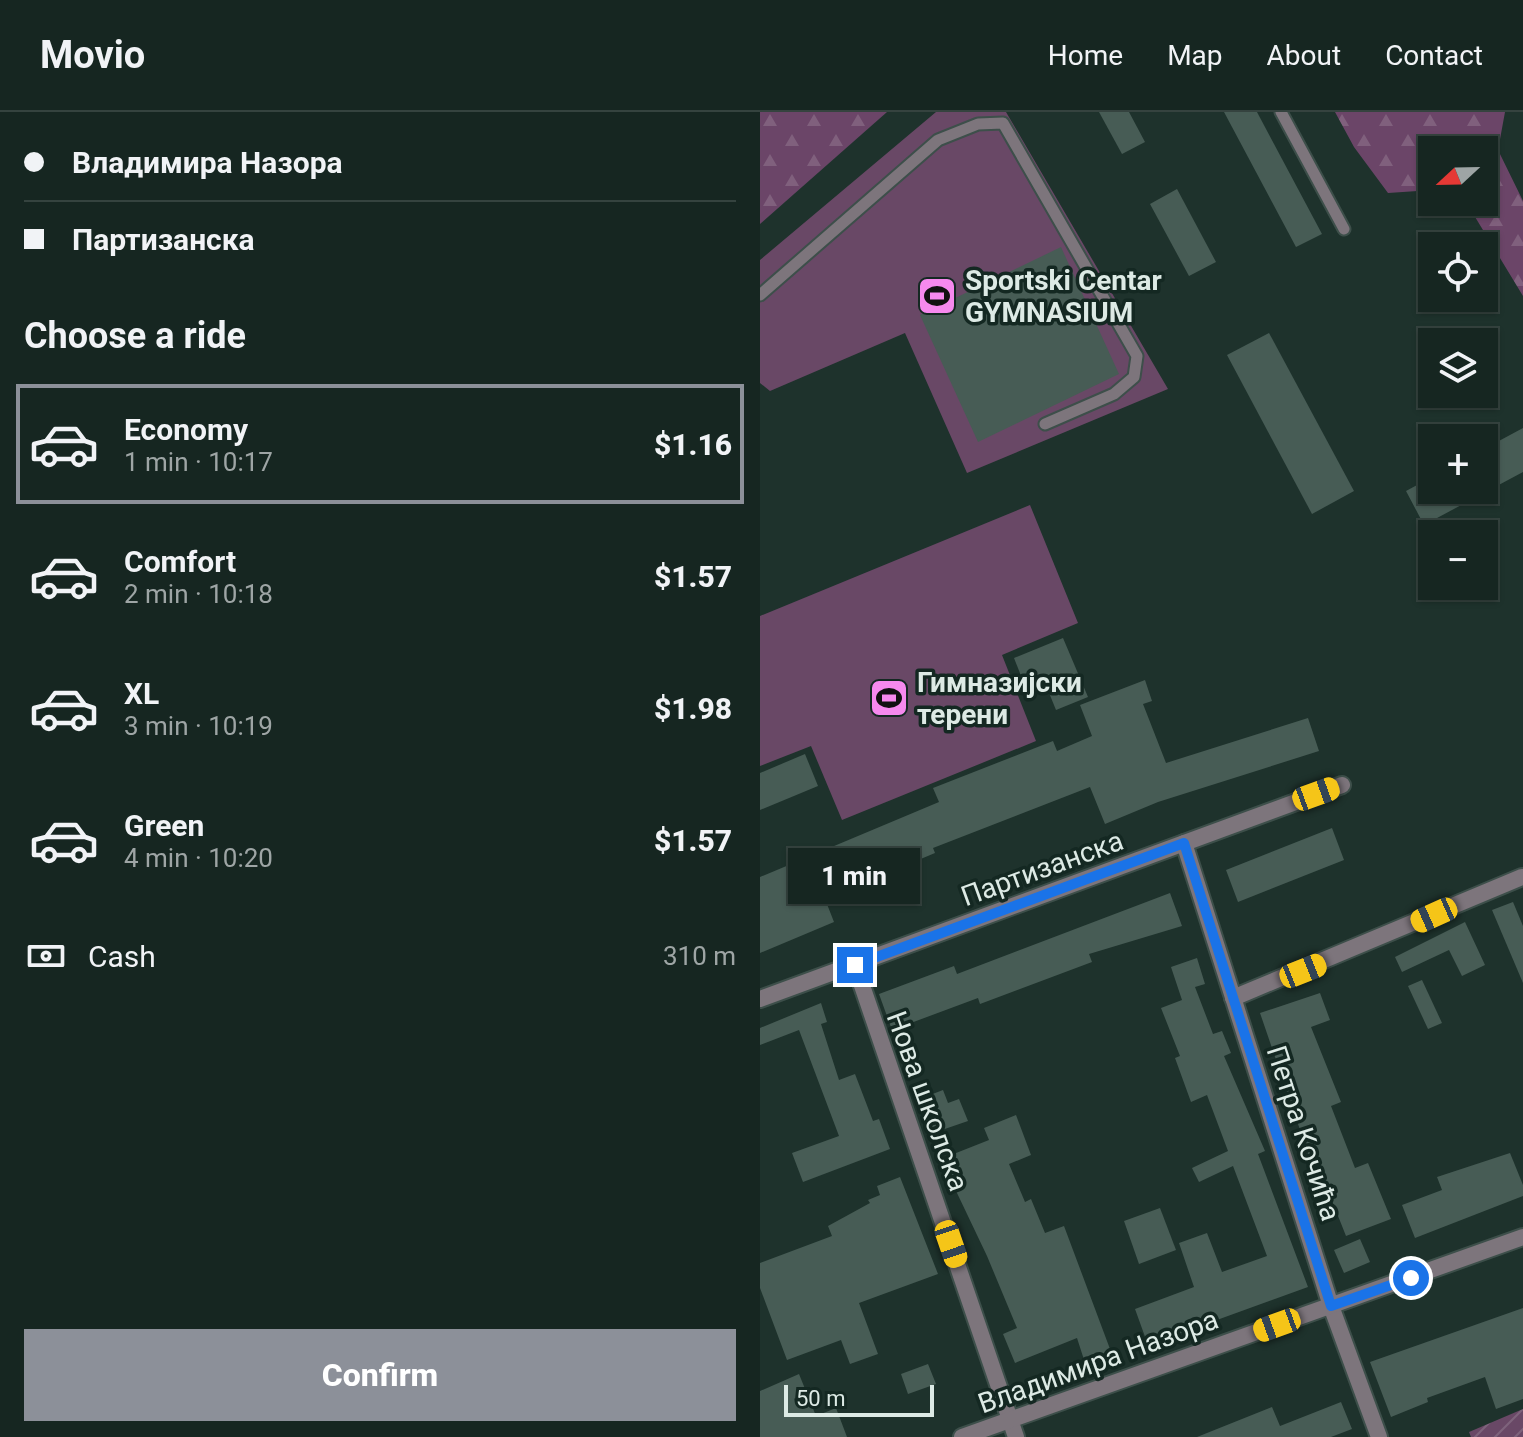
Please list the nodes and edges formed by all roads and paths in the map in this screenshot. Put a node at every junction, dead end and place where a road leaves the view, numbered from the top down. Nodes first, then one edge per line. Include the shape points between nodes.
1 (1281, 112) edge
2 (1344, 229) dead end
3 (760, 295) edge
4 (1045, 424) dead end
5 (1342, 785) dead end
6 (1184, 843) junction
7 (1522, 877) edge
8 (855, 965) junction
9 (1233, 998) junction
10 (760, 999) edge
11 (1523, 1237) edge
12 (1331, 1306) junction
13 (1010, 1420) junction
14 (981, 1434) edge
15 (962, 1437) edge
16 (1016, 1437) edge
17 (1379, 1437) edge

1 - 2 lane
3 - 4 lane via 938,140 978,124 1003,123 1137,356 1134,377 1114,394
5 - 6 street, Партизанска
6 - 8 street, Партизанска
6 - 9 street, Петра Кочића
7 - 9 street
8 - 10 street, Партизанска
8 - 13 street, Нова школска
9 - 12 street, Петра Кочића
11 - 12 street, Владимира Назора
12 - 13 street, Владимира Назора
12 - 17 street, Петра Кочића
13 - 14 street, Владимира Назора
13 - 16 street, Нова школска
14 - 15 street, Владимира Назора

